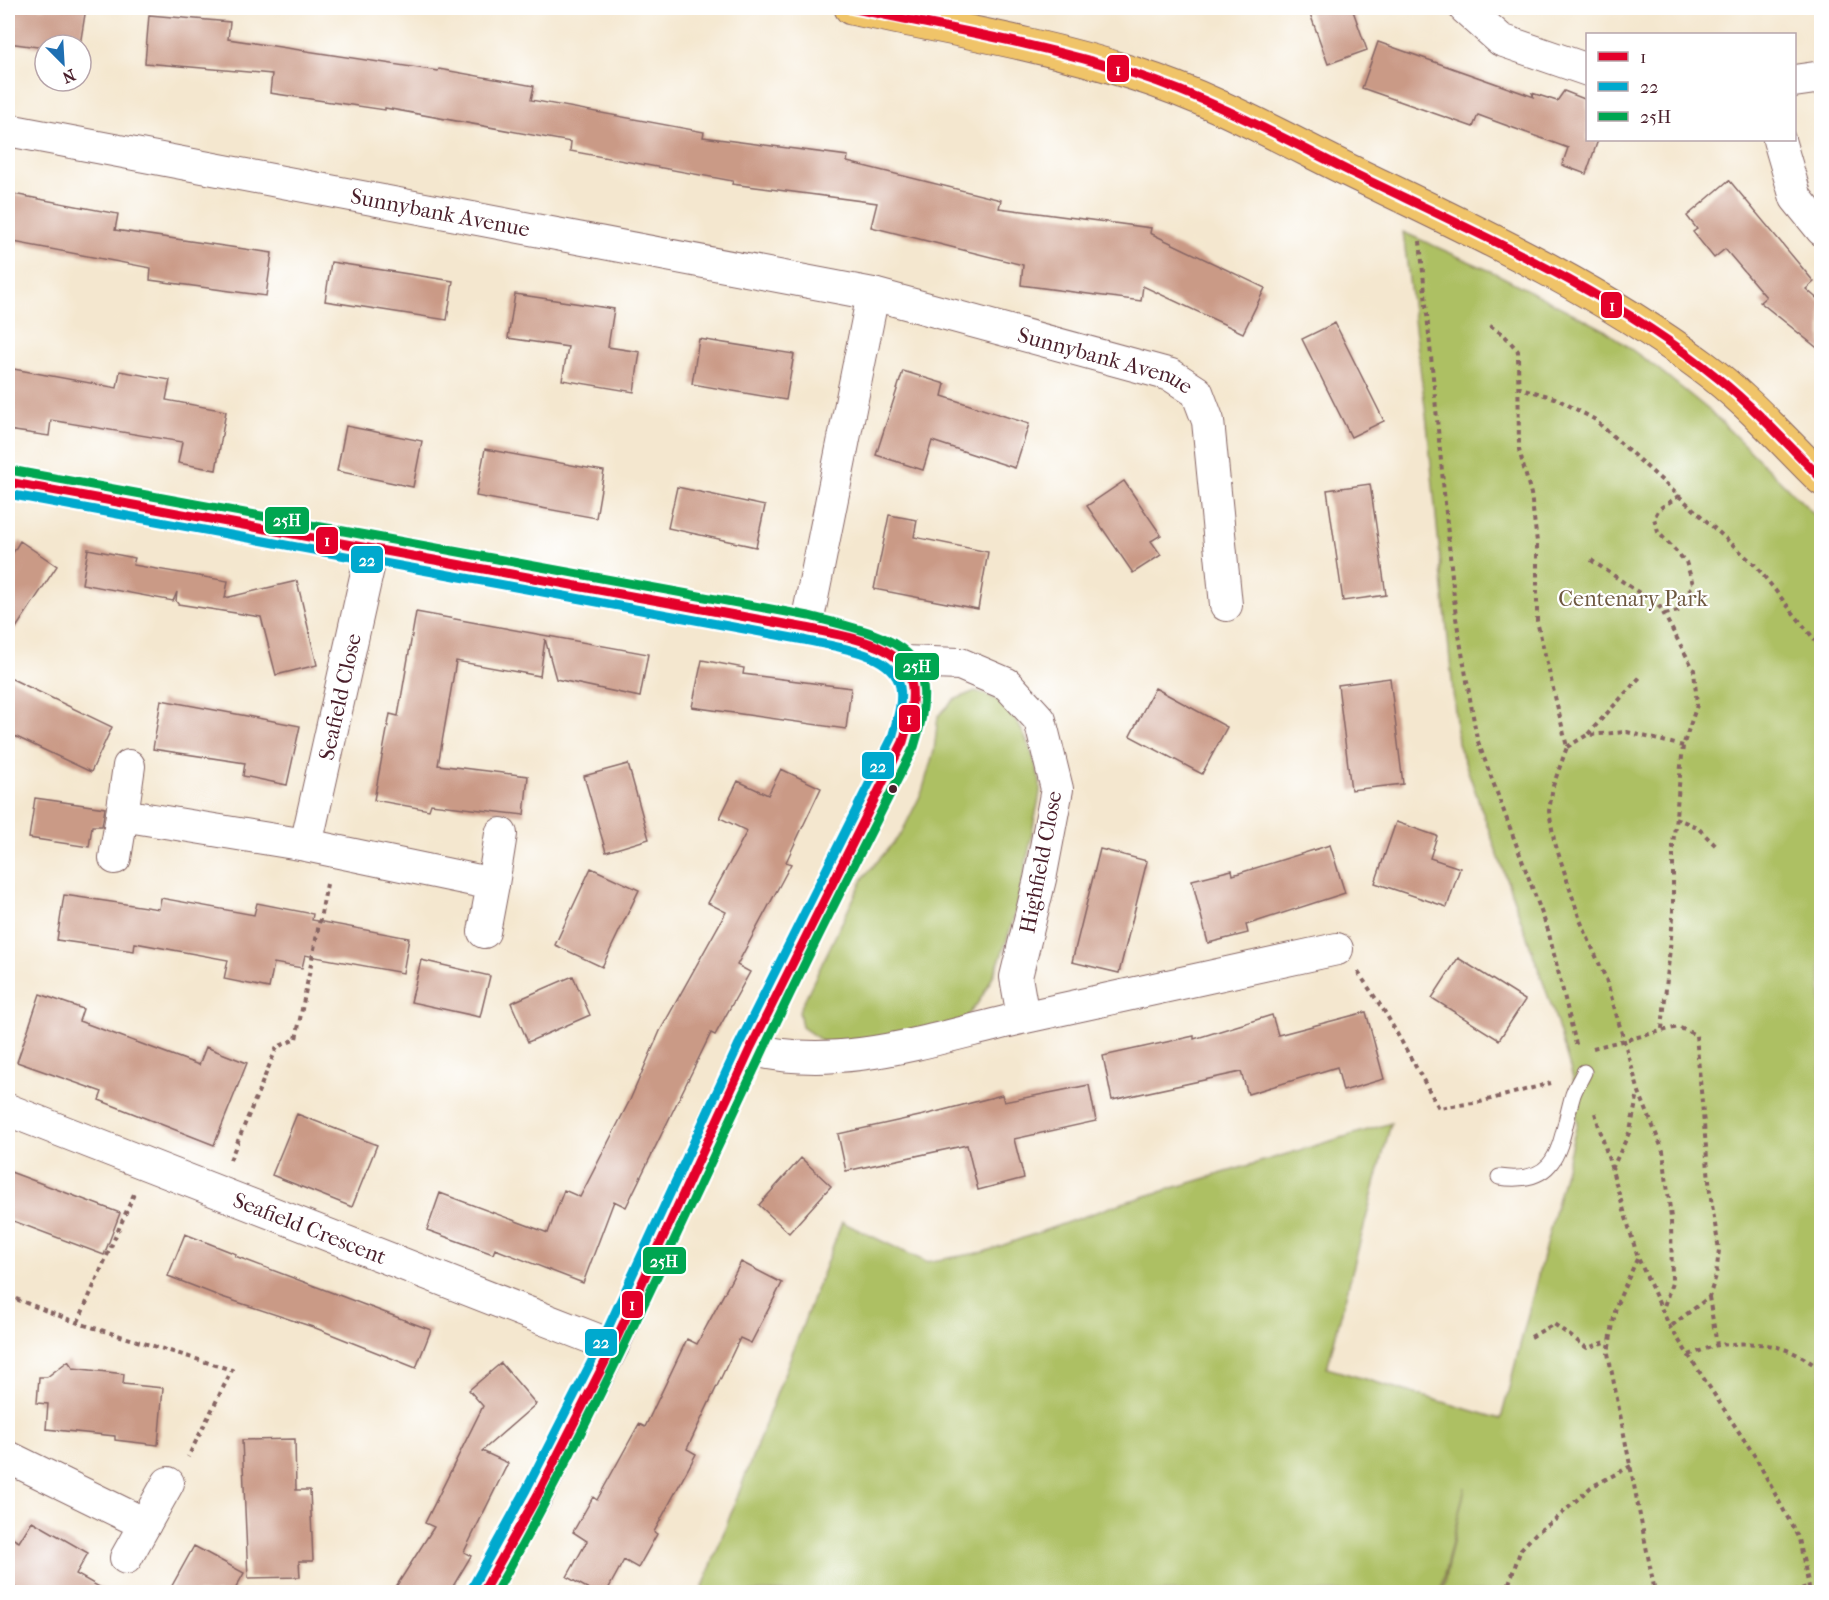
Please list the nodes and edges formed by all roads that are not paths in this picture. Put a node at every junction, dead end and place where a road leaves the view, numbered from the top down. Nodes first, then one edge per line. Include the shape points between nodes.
1 (851, 8) edge
2 (1465, 8) edge
3 (1586, 70) edge
4 (1821, 77) edge
5 (1796, 81) edge
6 (8, 130) edge
7 (1779, 141) edge
8 (1821, 230) edge
9 (873, 294) junction
10 (1821, 480) edge
11 (8, 482) edge
12 (372, 550) junction
13 (1226, 605) dead end
14 (806, 628) junction
15 (903, 662) junction
16 (129, 766) dead end
17 (122, 815) junction
18 (501, 834) dead end
19 (320, 848) junction
20 (115, 858) dead end
21 (493, 884) junction
22 (484, 932) dead end
23 (1337, 949) road end
24 (1023, 1017) junction
25 (750, 1049) junction
26 (1584, 1072) road end
27 (8, 1110) edge
28 (1499, 1177) dead end
29 (613, 1346) junction
30 (8, 1457) edge
31 (168, 1483) road end
32 (145, 1524) junction
33 (126, 1558) dead end
34 (483, 1593) edge

1 - 10 highway via 1089,59 1140,75 1263,128 1591,292 1648,327 1704,367 1751,408
2 - 3 street via 1501,40
4 - 5 street
6 - 9 street, Sunnybank Avenue
7 - 8 street via 1796,198
9 - 13 street, Sunnybank Avenue via 1171,375 1197,392 1208,422
9 - 14 street
11 - 12 street
12 - 14 street
12 - 19 street, Seafield Close
14 - 15 street via 886,649
15 - 24 street, Highfield Close via 960,664 1007,684 1040,720 1057,789 1016,977
15 - 25 street via 914,690 903,742
16 - 17 street
17 - 19 street
17 - 20 street
18 - 21 street
19 - 21 street
21 - 22 street
23 - 24 street
24 - 25 street via 898,1049 821,1057 779,1056
25 - 29 street
26 - 28 lane via 1572,1095 1562,1142 1553,1162 1528,1178
27 - 29 street, Seafield Crescent
29 - 34 street
30 - 32 street
31 - 32 street
32 - 33 street

